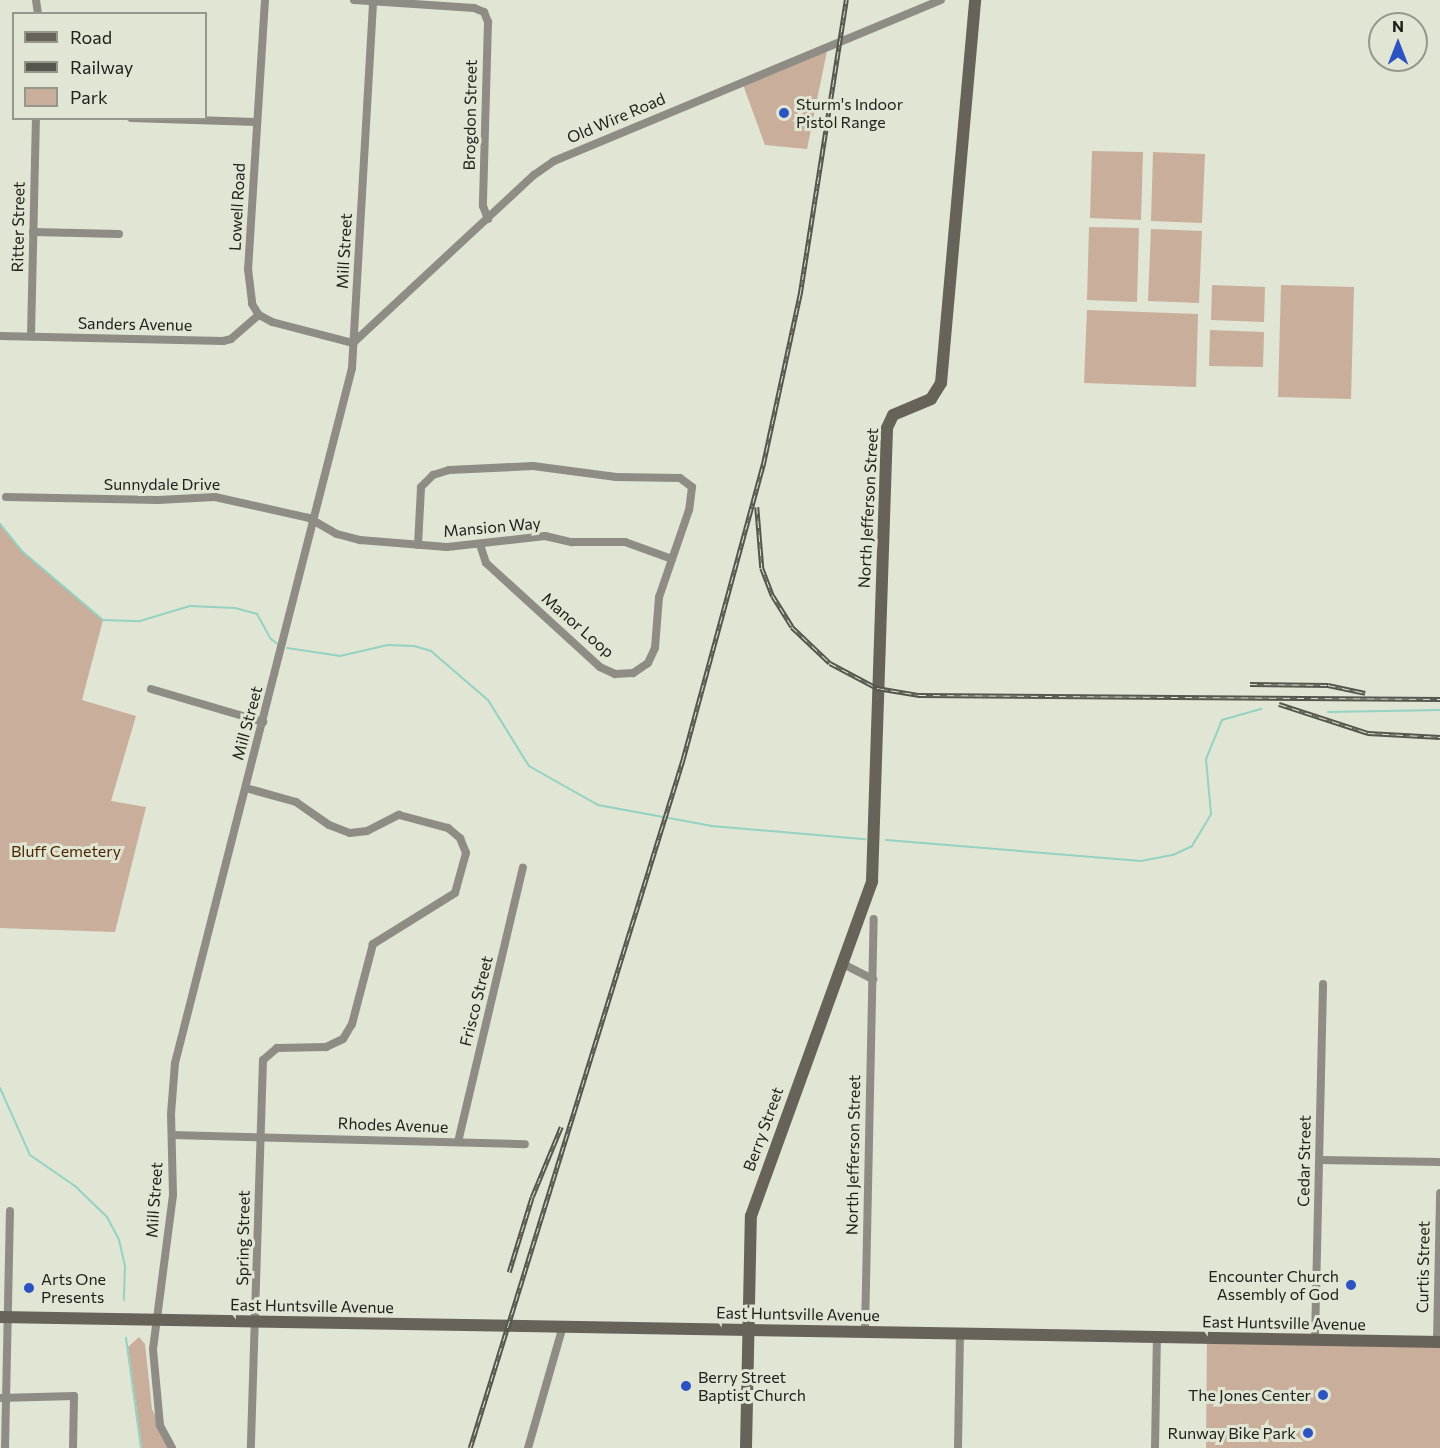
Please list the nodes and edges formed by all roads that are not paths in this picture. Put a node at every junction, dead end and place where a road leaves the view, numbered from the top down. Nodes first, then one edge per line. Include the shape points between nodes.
1 (266, 0) edge
2 (354, 0) edge
3 (941, 0) edge
4 (975, 0) edge
5 (373, 1) edge
6 (36, 120) edge
7 (180, 120) edge
8 (257, 122) junction
9 (488, 219) junction
10 (33, 232) junction
11 (119, 234) dead end
12 (260, 315) junction
13 (0, 336) edge
14 (31, 336) junction
15 (354, 343) junction
16 (6, 498) dead end
17 (315, 522) junction
18 (480, 544) junction
19 (418, 545) junction
20 (672, 559) junction
21 (151, 689) dead end
22 (263, 722) junction
23 (246, 788) junction
24 (876, 833) joint
25 (523, 868) dead end
26 (874, 919) dead end
27 (843, 964) junction
28 (873, 980) junction
29 (1323, 984) dead end
30 (172, 1135) junction
31 (260, 1136) junction
32 (458, 1142) junction
33 (525, 1144) dead end
34 (1320, 1161) junction
35 (1440, 1162) edge
36 (1440, 1193) edge
37 (10, 1211) dead end
38 (4, 1317) edge
39 (155, 1320) junction
40 (256, 1321) junction
41 (563, 1326) junction
42 (747, 1329) junction
43 (866, 1332) junction
44 (960, 1334) junction
45 (1157, 1337) junction
46 (1316, 1339) junction
47 (1438, 1342) edge
48 (3, 1398) edge
49 (5, 1448) edge
50 (73, 1448) edge
51 (172, 1448) edge
52 (252, 1448) edge
53 (528, 1448) edge
54 (746, 1448) edge
55 (958, 1448) edge
56 (1155, 1448) edge

1 - 8 street, Lowell Road
2 - 5 street
3 - 9 street, Old Wire Road via 554,161
4 - 24 street, North Jefferson Street via 941,383 931,399 893,415 886,428
5 - 9 street, Brogdon Street via 484,12 488,22 483,206
5 - 15 street, Mill Street
6 - 10 street, Ritter Street
7 - 8 street
8 - 12 street, Lowell Road via 248,269 252,304
9 - 15 street, Old Wire Road
10 - 11 street
10 - 14 street, Ritter Street
12 - 14 street, Sanders Avenue via 223,341
12 - 15 street via 272,322
13 - 14 street, Sanders Avenue
15 - 17 street, Mill Street via 352,368
16 - 17 street, Sunnydale Drive via 215,497
17 - 19 street, Mansion Way via 349,538
17 - 22 street, Mill Street
18 - 19 street, Mansion Way
18 - 20 street, Mansion Way via 545,537 572,542 613,541 635,544
18 - 20 street, Manor Loop via 492,569 600,667 615,674 633,673 652,656 659,597
19 - 20 street, Manor Loop via 419,495 426,479 492,465 534,466 616,477 680,478 691,484 692,493
21 - 22 street
22 - 23 street, Mill Street
23 - 30 street, Mill Street via 175,1063
23 - 31 street via 296,802 329,825 350,833 367,831 399,816 438,825 455,832 466,853 455,893 373,944 352,1024 343,1039 327,1047 277,1048 263,1060
24 - 27 street, Berry Street via 872,881
25 - 32 street, Frisco Street
26 - 28 street, North Jefferson Street
27 - 28 street
27 - 42 street, Berry Street via 751,1216
28 - 43 street, North Jefferson Street
29 - 34 street, Cedar Street
30 - 31 street, Rhodes Avenue
30 - 39 street, Mill Street via 173,1195
31 - 32 street, Rhodes Avenue
31 - 40 street, Spring Street
32 - 33 street, Rhodes Avenue
34 - 35 street
34 - 46 street, Cedar Street
36 - 47 street, Curtis Street
37 - 38 street
38 - 39 street, East Huntsville Avenue
38 - 48 street
39 - 40 street, East Huntsville Avenue
39 - 51 street, Mill Street via 153,1369 160,1425
40 - 41 street, East Huntsville Avenue
40 - 52 street, Spring Street
41 - 42 street, East Huntsville Avenue
41 - 53 street
42 - 43 street, East Huntsville Avenue
42 - 54 street, Berry Street
43 - 44 street, East Huntsville Avenue
44 - 45 street, East Huntsville Avenue
44 - 55 street
45 - 46 street, East Huntsville Avenue
45 - 56 street
46 - 47 street, East Huntsville Avenue
48 - 49 street
48 - 50 street via 74,1396

